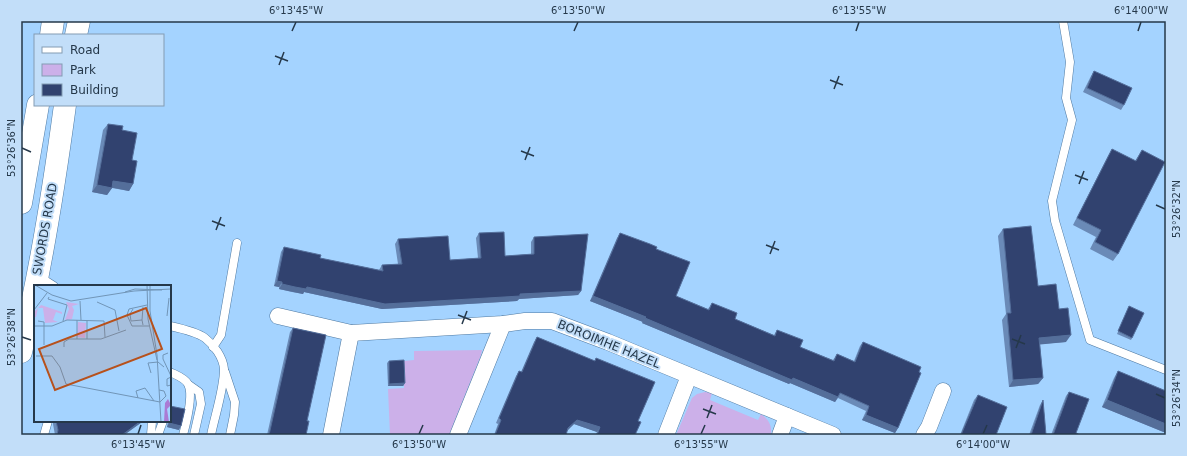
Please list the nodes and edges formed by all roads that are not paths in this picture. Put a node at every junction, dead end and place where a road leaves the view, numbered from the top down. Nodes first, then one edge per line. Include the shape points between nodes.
1 (53, 21) edge
2 (79, 21) edge
3 (1063, 21) edge
4 (51, 34) edge
5 (76, 34) edge
6 (38, 106) edge
7 (65, 106) edge
8 (21, 203) edge
9 (237, 243) dead end
10 (46, 281) edge
11 (34, 315) edge
12 (278, 316) dead end
13 (503, 324) junction
14 (171, 326) edge
15 (351, 333) junction
16 (213, 347) junction
17 (21, 352) edge
18 (224, 367) junction
19 (1166, 370) edge
20 (171, 372) edge
21 (689, 376) junction
22 (189, 385) junction
23 (943, 391) dead end
24 (788, 416) junction
25 (48, 422) edge
26 (152, 422) edge
27 (164, 422) edge
28 (44, 435) edge
29 (150, 435) edge
30 (158, 435) edge
31 (183, 435) edge
32 (194, 435) edge
33 (211, 435) edge
34 (230, 435) edge
35 (331, 435) edge
36 (458, 435) edge
37 (666, 435) edge
38 (780, 435) edge
39 (833, 435) edge
40 (924, 435) edge

1 - 4 main road
2 - 5 main road
3 - 19 lane via 1070,62 1066,98 1072,120 1052,200 1055,221 1087,333 1090,340
6 - 8 main road
7 - 10 main road, SWORDS ROAD
9 - 16 lane via 222,335
11 - 17 main road, SWORDS ROAD
12 - 15 street, BOROIMHE HAZEL
13 - 15 street, BOROIMHE HAZEL
13 - 21 street, BOROIMHE HAZEL via 552,321
13 - 36 street
14 - 16 lane via 204,337
15 - 35 street
16 - 18 lane
18 - 33 lane
18 - 34 lane via 235,402
20 - 22 lane
21 - 24 street, BOROIMHE HAZEL
21 - 37 street
22 - 31 lane via 190,396
22 - 32 lane via 199,392 201,404
23 - 40 street
24 - 38 street
24 - 39 street, BOROIMHE HAZEL
25 - 28 lane
26 - 29 lane
27 - 30 lane

